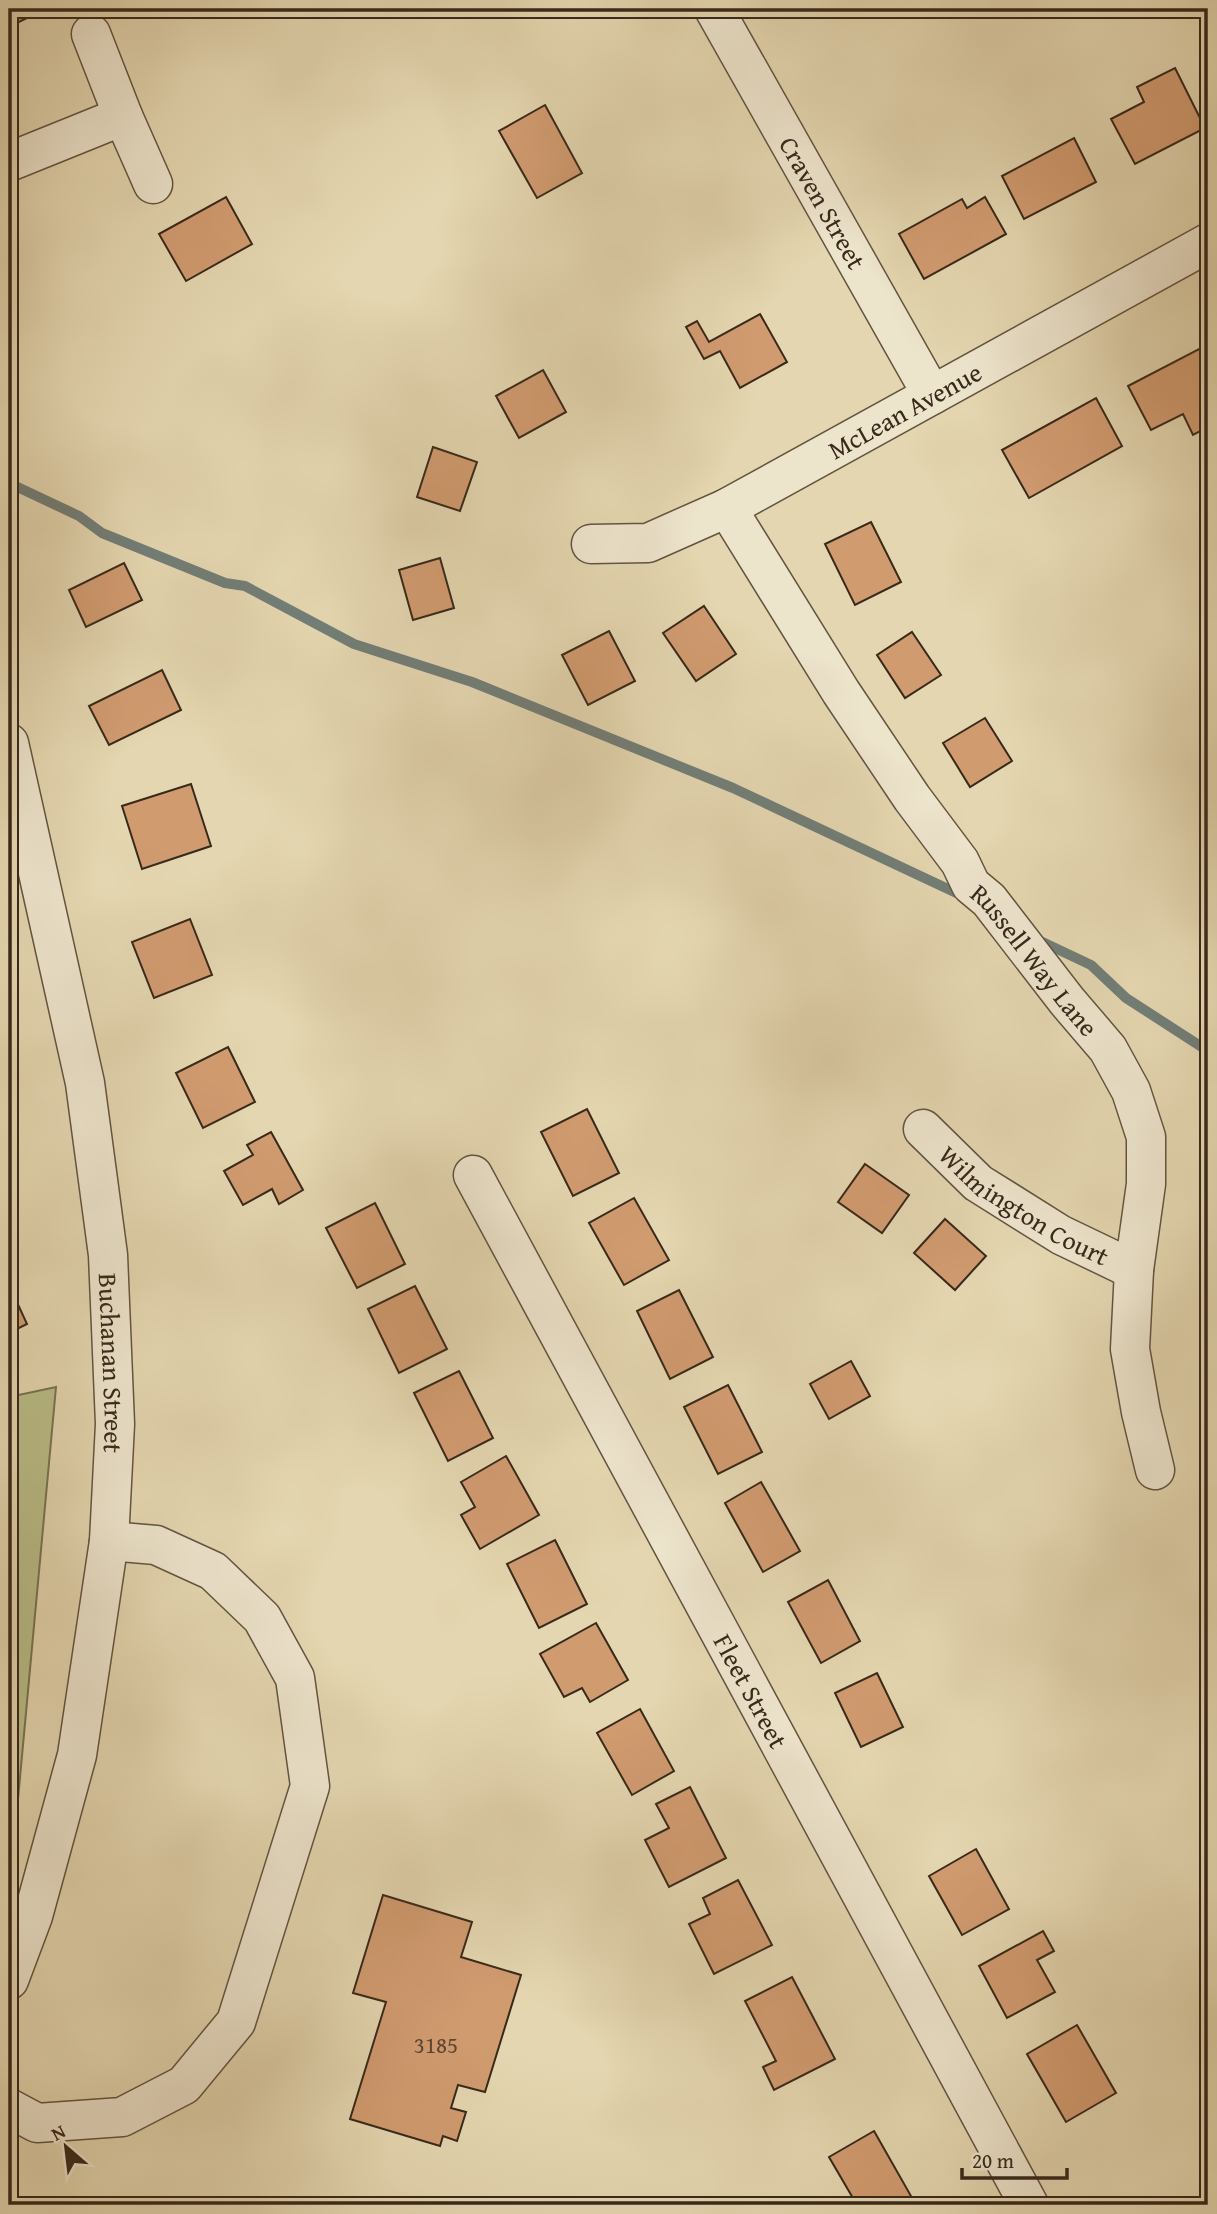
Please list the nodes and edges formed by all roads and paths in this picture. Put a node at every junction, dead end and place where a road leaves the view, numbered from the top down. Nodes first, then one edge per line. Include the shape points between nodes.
1 (714, 9) edge
2 (91, 34) dead end
3 (123, 116) junction
4 (9, 162) edge
5 (153, 184) dead end
6 (1208, 243) edge
7 (932, 395) junction
8 (727, 508) junction
9 (591, 544) dead end
10 (9, 743) edge
11 (923, 1129) dead end
12 (473, 1175) dead end
13 (1134, 1270) junction
14 (1155, 1470) dead end
15 (109, 1541) junction
16 (9, 1980) edge
17 (9, 2108) edge
18 (1029, 2205) edge

1 - 7 street, Craven Street
2 - 3 street
3 - 4 street
3 - 5 street
6 - 7 street, McLean Avenue
7 - 8 street, McLean Avenue
8 - 9 street, McLean Avenue via 648,543
8 - 13 street, Russell Way Lane via 841,692 960,862 971,885 989,900 1108,1049 1131,1091 1146,1137 1146,1184
10 - 15 street, Buchanan Street via 85,1083 108,1255 115,1424
11 - 13 street, Wilmington Court via 978,1183 1061,1235
12 - 18 street, Fleet Street
13 - 14 street, Russell Way Lane via 1130,1349
15 - 16 street, Buchanan Street via 77,1755 33,1916
15 - 17 street via 156,1545 213,1571 262,1618 295,1678 310,1786 236,2022 184,2085 122,2117 37,2123

